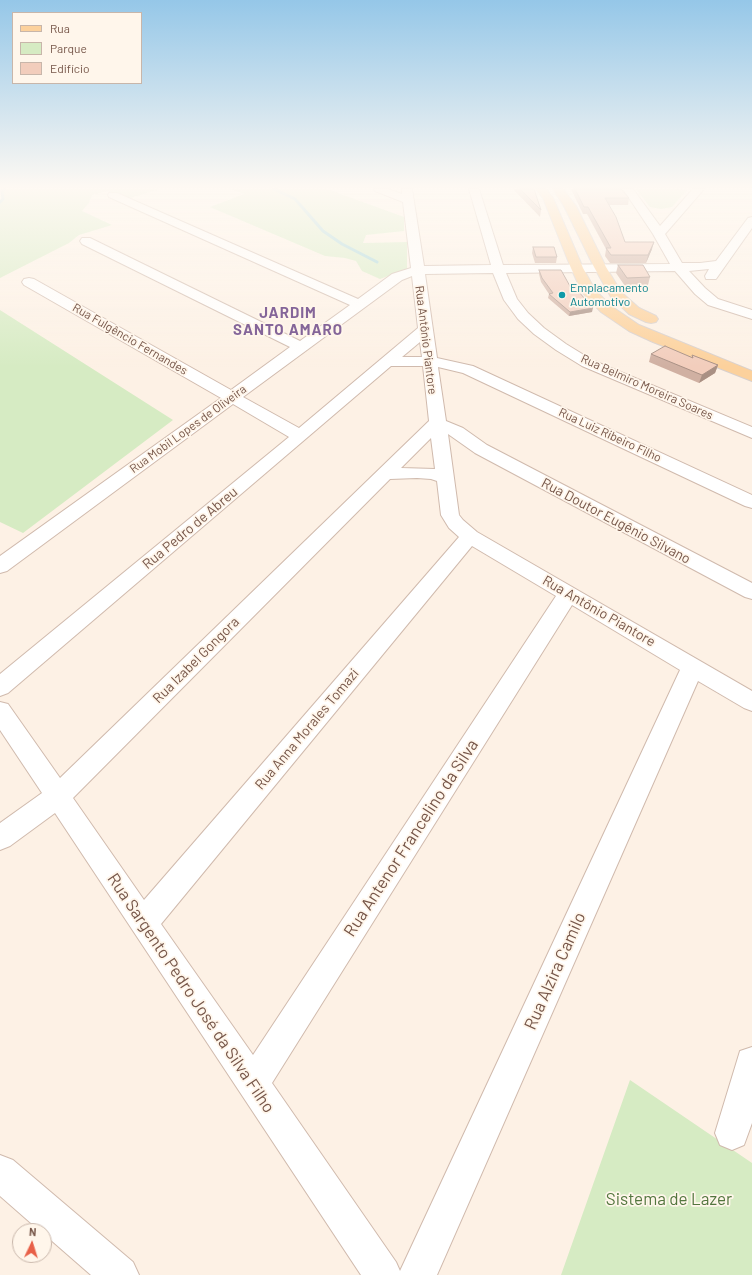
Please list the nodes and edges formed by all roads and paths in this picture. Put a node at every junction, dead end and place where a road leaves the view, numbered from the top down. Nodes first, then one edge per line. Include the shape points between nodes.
1 (101, 248) edge
2 (234, 248) edge
3 (414, 248) edge
4 (492, 248) edge
5 (569, 248) edge
6 (591, 248) edge
7 (667, 248) edge
8 (731, 248) edge
9 (720, 264) junction
10 (600, 267) junction
11 (678, 267) junction
12 (577, 268) junction
13 (498, 269) junction
14 (418, 270) junction
15 (29, 282) dead end
16 (408, 291) junction
17 (700, 291) junction
18 (376, 292) junction
19 (359, 304) junction
20 (752, 315) edge
21 (660, 324) dead end
22 (426, 335) junction
23 (301, 347) junction
24 (383, 365) junction
25 (468, 368) junction
26 (430, 372) junction
27 (752, 376) edge
28 (231, 397) junction
29 (437, 423) junction
30 (752, 433) edge
31 (300, 436) junction
32 (440, 446) junction
33 (481, 449) junction
34 (401, 458) junction
35 (443, 472) junction
36 (385, 474) junction
37 (752, 502) edge
38 (450, 515) junction
39 (470, 536) junction
40 (450, 560) junction
41 (0, 566) edge
42 (752, 592) edge
43 (569, 593) junction
44 (693, 667) junction
45 (0, 687) edge
46 (752, 702) edge
47 (0, 711) edge
48 (58, 796) junction
49 (0, 838) edge
50 (144, 922) junction
51 (752, 1063) edge
52 (253, 1084) junction
53 (732, 1133) dead end
54 (0, 1173) edge
55 (120, 1275) edge
56 (382, 1275) edge
57 (418, 1275) edge

1 - 23 street
2 - 19 street
3 - 14 street, Rua Antônio Piantore
4 - 13 street, Rua Belmiro Moreira Soares
5 - 12 main road
6 - 10 main road
7 - 11 street
8 - 9 street
9 - 11 street, Rua Mobil Lopes de Oliveira
9 - 17 street
10 - 11 street, Rua Mobil Lopes de Oliveira
10 - 12 street, Rua Mobil Lopes de Oliveira
10 - 21 main road via 616,294 634,311
11 - 17 street
12 - 13 street, Rua Mobil Lopes de Oliveira
12 - 27 main road via 589,292 606,309 634,328
13 - 14 street, Rua Mobil Lopes de Oliveira
13 - 30 street, Rua Belmiro Moreira Soares via 511,300 523,316 561,348 587,363
14 - 16 street, Rua Antônio Piantore
14 - 18 street, Rua Mobil Lopes de Oliveira via 397,277
15 - 28 street, Rua Fulgêncio Fernandes
16 - 18 street
16 - 22 street, Rua Antônio Piantore
17 - 20 street via 713,302
18 - 19 street, Rua Mobil Lopes de Oliveira
19 - 23 street, Rua Mobil Lopes de Oliveira
22 - 24 street, Rua Pedro de Abreu
22 - 25 street, Rua Luiz Ribeiro Filho
22 - 26 street, Rua Antônio Piantore
23 - 28 street, Rua Mobil Lopes de Oliveira
24 - 26 street
24 - 31 street, Rua Pedro de Abreu
25 - 26 street, Rua Luiz Ribeiro Filho
25 - 37 street, Rua Luiz Ribeiro Filho
26 - 29 street, Rua Antônio Piantore
28 - 31 street, Rua Fulgêncio Fernandes
28 - 41 street, Rua Mobil Lopes de Oliveira
29 - 32 street, Rua Antônio Piantore
29 - 33 street, Rua Doutor Eugênio Silvano via 457,432
29 - 34 street, Rua Izabel Gongora
31 - 45 street, Rua Pedro de Abreu
32 - 33 street, Rua Doutor Eugênio Silvano
32 - 34 street, Rua Izabel Gongora
32 - 35 street, Rua Antônio Piantore
33 - 35 street via 463,453
33 - 42 street, Rua Doutor Eugênio Silvano
34 - 36 street, Rua Izabel Gongora
35 - 36 street
35 - 38 street, Rua Antônio Piantore
36 - 48 street, Rua Izabel Gongora
38 - 39 street, Rua Antônio Piantore
38 - 40 street, Rua Antônio Piantore via 447,542
39 - 40 street, Rua Anna Morales Tomazi
39 - 43 street, Rua Antônio Piantore
40 - 50 street, Rua Anna Morales Tomazi
43 - 44 street, Rua Antônio Piantore
43 - 52 street, Rua Antenor Francelino da Silva
44 - 46 street, Rua Antônio Piantore
44 - 57 street, Rua Alzira Camilo
47 - 48 street, Rua Sargento Pedro José da Silva Filho
48 - 49 street, Rua Izabel Gongora
48 - 50 street, Rua Sargento Pedro José da Silva Filho
50 - 52 street, Rua Sargento Pedro José da Silva Filho
51 - 53 street
52 - 56 street, Rua Sargento Pedro José da Silva Filho
54 - 55 street

